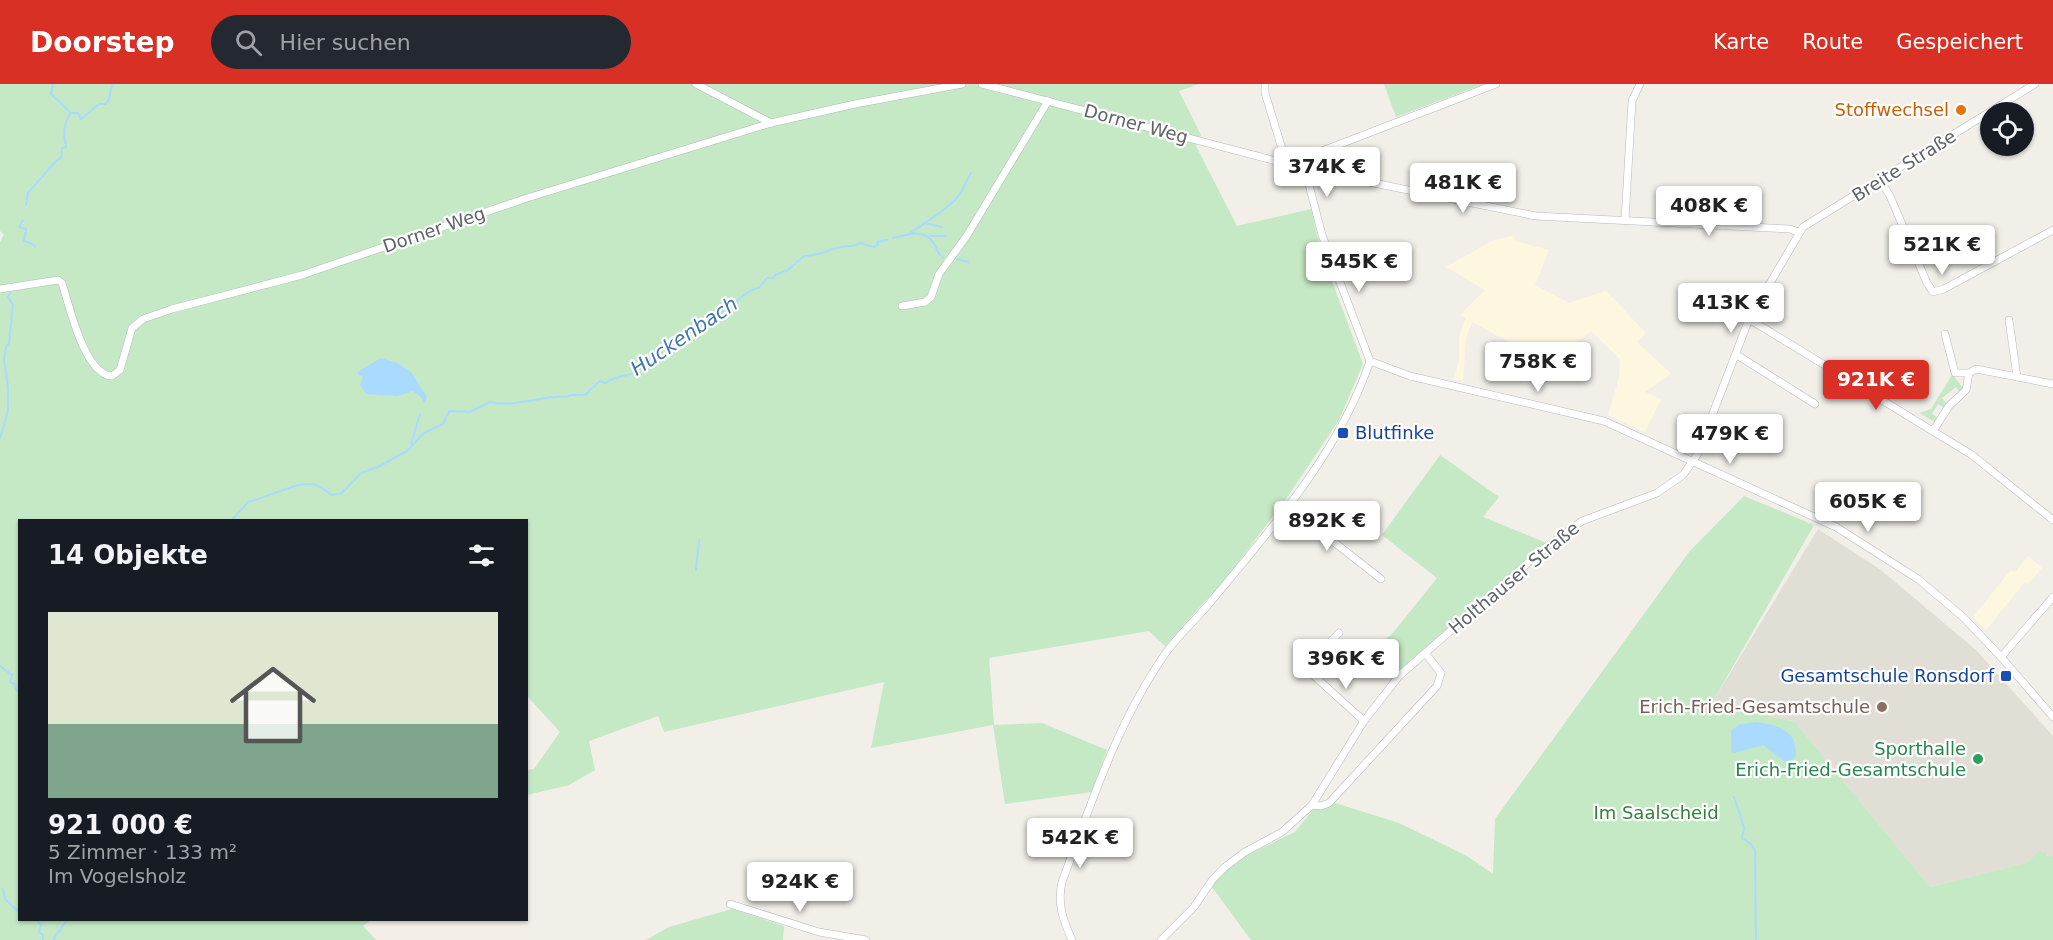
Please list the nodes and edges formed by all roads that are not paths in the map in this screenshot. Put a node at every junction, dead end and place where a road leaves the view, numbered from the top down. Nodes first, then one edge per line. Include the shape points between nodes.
1 (696, 84) edge
2 (962, 84) edge
3 (982, 84) edge
4 (1265, 84) edge
5 (1496, 84) edge
6 (1640, 84) edge
7 (2035, 84) edge
8 (1048, 101) junction
9 (771, 123) junction
10 (1290, 161) junction
11 (1305, 169) junction
12 (1880, 180) junction
13 (1625, 220) junction
14 (1801, 230) junction
15 (2053, 230) edge
16 (0, 289) edge
17 (902, 306) dead end
18 (1749, 319) junction
19 (2009, 320) dead end
20 (1945, 334) dead end
21 (1737, 355) junction
22 (1370, 361) junction
23 (1969, 373) junction
24 (2017, 377) junction
25 (2053, 384) edge
26 (1815, 404) dead end
27 (1933, 431) junction
28 (1694, 462) junction
29 (1288, 506) junction
30 (2053, 520) edge
31 (1381, 579) dead end
32 (2053, 597) edge
33 (1339, 633) dead end
34 (1425, 653) junction
35 (2001, 657) junction
36 (2053, 717) edge
37 (1364, 721) junction
38 (1312, 805) junction
39 (730, 904) dead end
40 (866, 940) edge
41 (1072, 940) edge
42 (1161, 940) edge

1 - 9 street
2 - 9 street, Dorner Weg
3 - 8 street, Dorner Weg
4 - 10 street via 1279,140
5 - 11 street via 1322,151
6 - 13 street via 1632,101
7 - 12 street, Breite Straße
8 - 10 street, Dorner Weg via 1280,162
8 - 17 street via 966,237 939,274 929,300
9 - 16 street, Dorner Weg via 527,198 302,275 143,319 132,328 120,370 112,376 103,374 92,363 62,283 58,280
10 - 11 street
11 - 13 street via 1536,216
11 - 22 street via 1322,235
12 - 14 street, Breite Straße
12 - 15 street via 1933,292
13 - 14 street
14 - 18 street, Holthauser Straße
18 - 21 street, Holthauser Straße
18 - 27 street
19 - 24 street
20 - 23 street via 1955,373
21 - 26 street
21 - 28 street, Holthauser Straße
22 - 28 street via 1410,376 1604,421
22 - 29 street via 1349,412
23 - 24 street via 1976,369
23 - 27 street via 1966,390 1949,406
24 - 25 street
27 - 30 street via 1972,454
28 - 34 street, Holthauser Straße via 1657,493 1582,521 1545,548
28 - 35 street via 1845,532 1918,579 1963,617
29 - 31 street
29 - 41 street via 1167,651 1135,701 1104,771 1059,893 1060,910
32 - 35 street
33 - 37 street via 1312,660 1312,674
34 - 37 street, Holthauser Straße via 1399,676
34 - 38 street, Holthauser Straße via 1441,673 1437,686 1333,798 1321,806
35 - 36 street
37 - 38 street, Holthauser Straße
38 - 42 street, Holthauser Straße via 1282,832 1225,867 1194,907
39 - 40 street via 819,932

